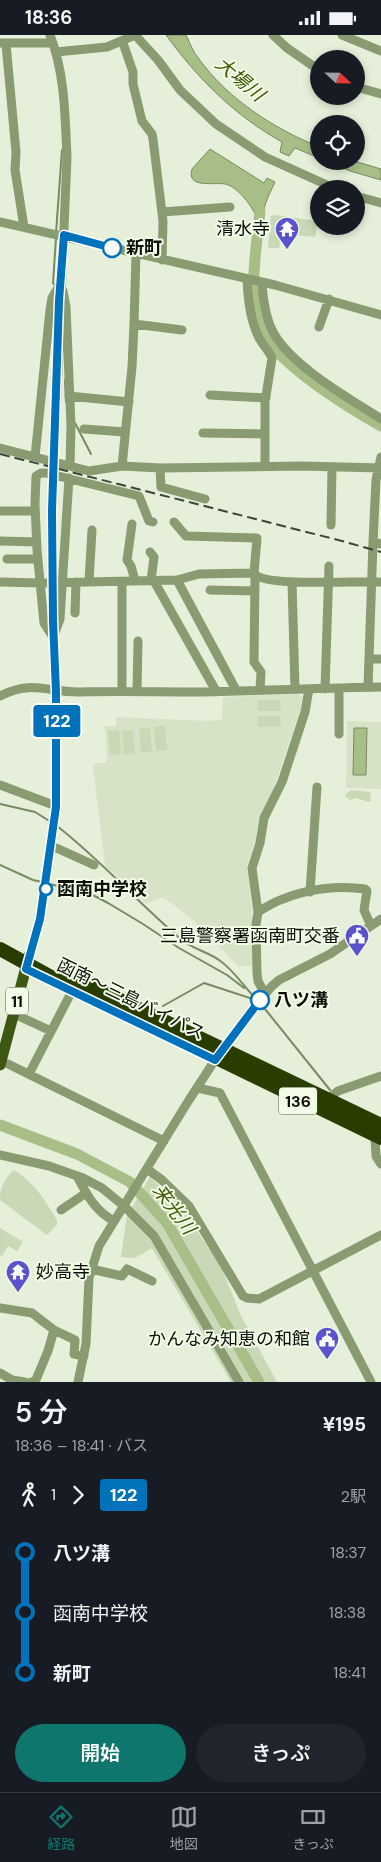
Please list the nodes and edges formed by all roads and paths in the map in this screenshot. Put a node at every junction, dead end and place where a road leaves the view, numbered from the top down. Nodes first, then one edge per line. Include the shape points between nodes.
1 (273, 35) edge
2 (342, 35) edge
3 (51, 39) edge
4 (3, 44) edge
5 (124, 46) dead end
6 (381, 51) edge
7 (56, 52) junction
8 (310, 64) edge
9 (365, 90) edge
10 (381, 95) edge
11 (316, 180) edge
12 (365, 199) edge
13 (381, 203) edge
14 (230, 207) dead end
15 (162, 212) junction
16 (0, 222) edge
17 (24, 227) junction
18 (64, 235) junction
19 (136, 254) junction
20 (162, 260) junction
21 (247, 279) junction
22 (262, 282) junction
23 (60, 284) junction
24 (329, 299) junction
25 (381, 315) edge
26 (134, 323) junction
27 (319, 327) dead end
28 (182, 330) dead end
29 (44, 376) junction
30 (68, 377) junction
31 (210, 395) dead end
32 (69, 396) junction
33 (266, 397) junction
34 (129, 402) junction
35 (381, 419) edge
36 (84, 429) dead end
37 (125, 432) junction
38 (203, 433) dead end
39 (265, 434) junction
40 (0, 448) edge
41 (36, 457) junction
42 (381, 457) edge
43 (70, 465) junction
44 (122, 466) junction
45 (265, 466) junction
46 (332, 467) junction
47 (160, 468) junction
48 (379, 468) edge
49 (69, 478) junction
50 (206, 499) dead end
51 (0, 511) edge
52 (35, 511) junction
53 (153, 522) dead end
54 (174, 522) dead end
55 (132, 524) dead end
56 (331, 525) dead end
57 (92, 530) dead end
58 (0, 541) edge
59 (37, 542) junction
60 (377, 543) edge
61 (150, 552) dead end
62 (7, 559) dead end
63 (38, 559) junction
64 (329, 566) dead end
65 (255, 574) junction
66 (177, 580) junction
67 (89, 581) junction
68 (122, 581) junction
69 (135, 581) junction
70 (152, 581) junction
71 (376, 581) edge
72 (63, 582) junction
73 (76, 582) junction
74 (292, 582) junction
75 (328, 582) junction
76 (0, 583) edge
77 (41, 583) junction
78 (210, 590) dead end
79 (255, 591) junction
80 (370, 611) junction
81 (381, 612) edge
82 (74, 613) dead end
83 (370, 630) junction
84 (381, 630) edge
85 (53, 637) junction
86 (138, 641) dead end
87 (370, 659) junction
88 (381, 659) edge
89 (368, 687) junction
90 (381, 687) edge
91 (339, 688) junction
92 (295, 689) junction
93 (309, 689) junction
94 (326, 689) junction
95 (260, 690) junction
96 (56, 691) junction
97 (122, 691) junction
98 (137, 691) junction
99 (216, 691) junction
100 (236, 691) junction
101 (0, 696) edge
102 (339, 734) dead end
103 (0, 785) edge
104 (317, 787) dead end
105 (56, 807) junction
106 (52, 846) junction
107 (94, 865) dead end
108 (310, 892) junction
109 (258, 912) junction
110 (381, 919) edge
111 (371, 926) junction
112 (0, 942) edge
113 (0, 949) edge
114 (0, 955) edge
115 (28, 963) junction
116 (72, 991) junction
117 (263, 996) junction
118 (14, 1014) junction
119 (51, 1031) junction
120 (220, 1055) junction
121 (4, 1064) edge
122 (29, 1074) junction
123 (381, 1076) edge
124 (198, 1088) junction
125 (328, 1099) junction
126 (381, 1125) edge
127 (379, 1139) edge
128 (164, 1141) junction
129 (0, 1155) edge
130 (381, 1165) edge
131 (146, 1171) junction
132 (77, 1176) junction
133 (86, 1193) junction
134 (124, 1204) junction
135 (62, 1210) dead end
136 (114, 1221) junction
137 (381, 1235) edge
138 (91, 1269) junction
139 (313, 1270) junction
140 (152, 1281) dead end
141 (0, 1308) edge
142 (54, 1330) junction
143 (84, 1356) junction
144 (0, 1373) edge
145 (25, 1382) edge
146 (31, 1382) edge
147 (35, 1382) edge
148 (78, 1382) edge
149 (239, 1382) edge
150 (371, 1382) edge

1 - 8 street
2 - 6 street
3 - 4 street
3 - 7 street
4 - 17 street
5 - 15 street via 142,121 152,134
7 - 11 street via 107,47 135,35 180,90 216,124 265,157
7 - 18 street via 65,108
9 - 10 street
12 - 13 street
14 - 15 street
15 - 20 street
16 - 17 street
17 - 18 street
18 - 19 street
18 - 23 street
19 - 20 street
19 - 26 street
20 - 21 street
21 - 22 street
21 - 33 street via 253,323 272,358
22 - 24 street
22 - 35 street via 266,315 284,347 308,370
23 - 29 street via 52,298
23 - 30 street via 66,307
23 - 85 street via 52,511
24 - 25 street
24 - 27 street
26 - 28 street
26 - 34 street
29 - 30 street
29 - 41 street
30 - 32 street
31 - 33 street
32 - 34 street
32 - 43 street
33 - 39 street
34 - 37 street
36 - 37 street
37 - 44 street
38 - 39 street
39 - 45 street
40 - 41 street
41 - 43 street
42 - 48 street
43 - 44 street via 89,471
44 - 47 street
45 - 46 street
45 - 47 street
46 - 48 street
46 - 56 street
47 - 50 street via 161,487
48 - 60 street
49 - 52 street via 46,473 36,476
49 - 53 street via 139,496 149,521
49 - 72 street
51 - 52 street
52 - 59 street
54 - 65 street via 186,536 257,538
55 - 69 street via 127,560
57 - 67 street
58 - 59 street
59 - 63 street
60 - 71 street
61 - 70 street via 154,557
62 - 63 street
63 - 77 street
64 - 75 street
65 - 66 street via 199,574
65 - 74 street via 266,579
65 - 79 street
66 - 70 street
66 - 100 street
67 - 68 street
67 - 73 street
68 - 69 street
68 - 97 street
69 - 70 street
70 - 99 street
71 - 75 street
71 - 80 street
72 - 73 street
72 - 77 street
72 - 85 street via 60,619
73 - 82 street
74 - 75 street
74 - 92 street
75 - 94 street
76 - 77 street
77 - 85 street via 44,623
78 - 79 street
79 - 95 street via 254,662 261,672
80 - 81 street
80 - 83 street
83 - 84 street
83 - 87 street
85 - 96 street
86 - 98 street
87 - 88 street
87 - 89 street
89 - 90 street
89 - 91 street
91 - 94 street
91 - 102 street
92 - 93 street
92 - 95 street
93 - 94 street
93 - 109 street via 288,766 264,818 252,867
95 - 100 street
96 - 97 street
96 - 101 street via 25,687
96 - 105 street
97 - 98 street
98 - 99 street
99 - 100 street
103 - 105 street
104 - 108 street
105 - 106 street
106 - 107 street
106 - 115 street via 40,919
108 - 109 street via 283,899
108 - 111 street via 365,889 364,910
109 - 117 street via 257,973
110 - 111 street
111 - 117 street via 330,954 279,980
112 - 115 highway, 函南～三島バイパス / 136
113 - 127 highway
114 - 115 highway, 函南～三島バイパス / 136
115 - 116 highway, 函南～三島バイパス / 136
115 - 118 main road, 11
115 - 120 highway, 函南～三島バイパス / 136
116 - 119 street
116 - 120 highway, 函南～三島バイパス / 136
117 - 120 street
118 - 119 street
118 - 121 main road, 11
119 - 122 street
120 - 124 street
120 - 125 highway, 函南～三島バイパス / 136
120 - 127 highway, 函南～三島バイパス / 136
121 - 122 street
122 - 128 street
123 - 125 street via 338,1091
124 - 128 street
124 - 139 street via 220,1093
125 - 126 highway, 函南～三島バイパス / 136
127 - 130 street via 376,1157
128 - 131 street
129 - 132 street
131 - 134 street
131 - 139 street via 162,1180 189,1206 247,1298 259,1299
132 - 133 street
132 - 134 street
133 - 135 street
133 - 136 street via 105,1217
134 - 136 street
134 - 149 street via 154,1236
136 - 138 street via 99,1246
137 - 139 street
138 - 140 street via 122,1276 127,1269
138 - 143 street
139 - 150 street
141 - 142 street via 32,1313
142 - 143 street via 75,1340 74,1354
142 - 147 street
143 - 148 street
144 - 145 street via 12,1380
146 - 147 street

